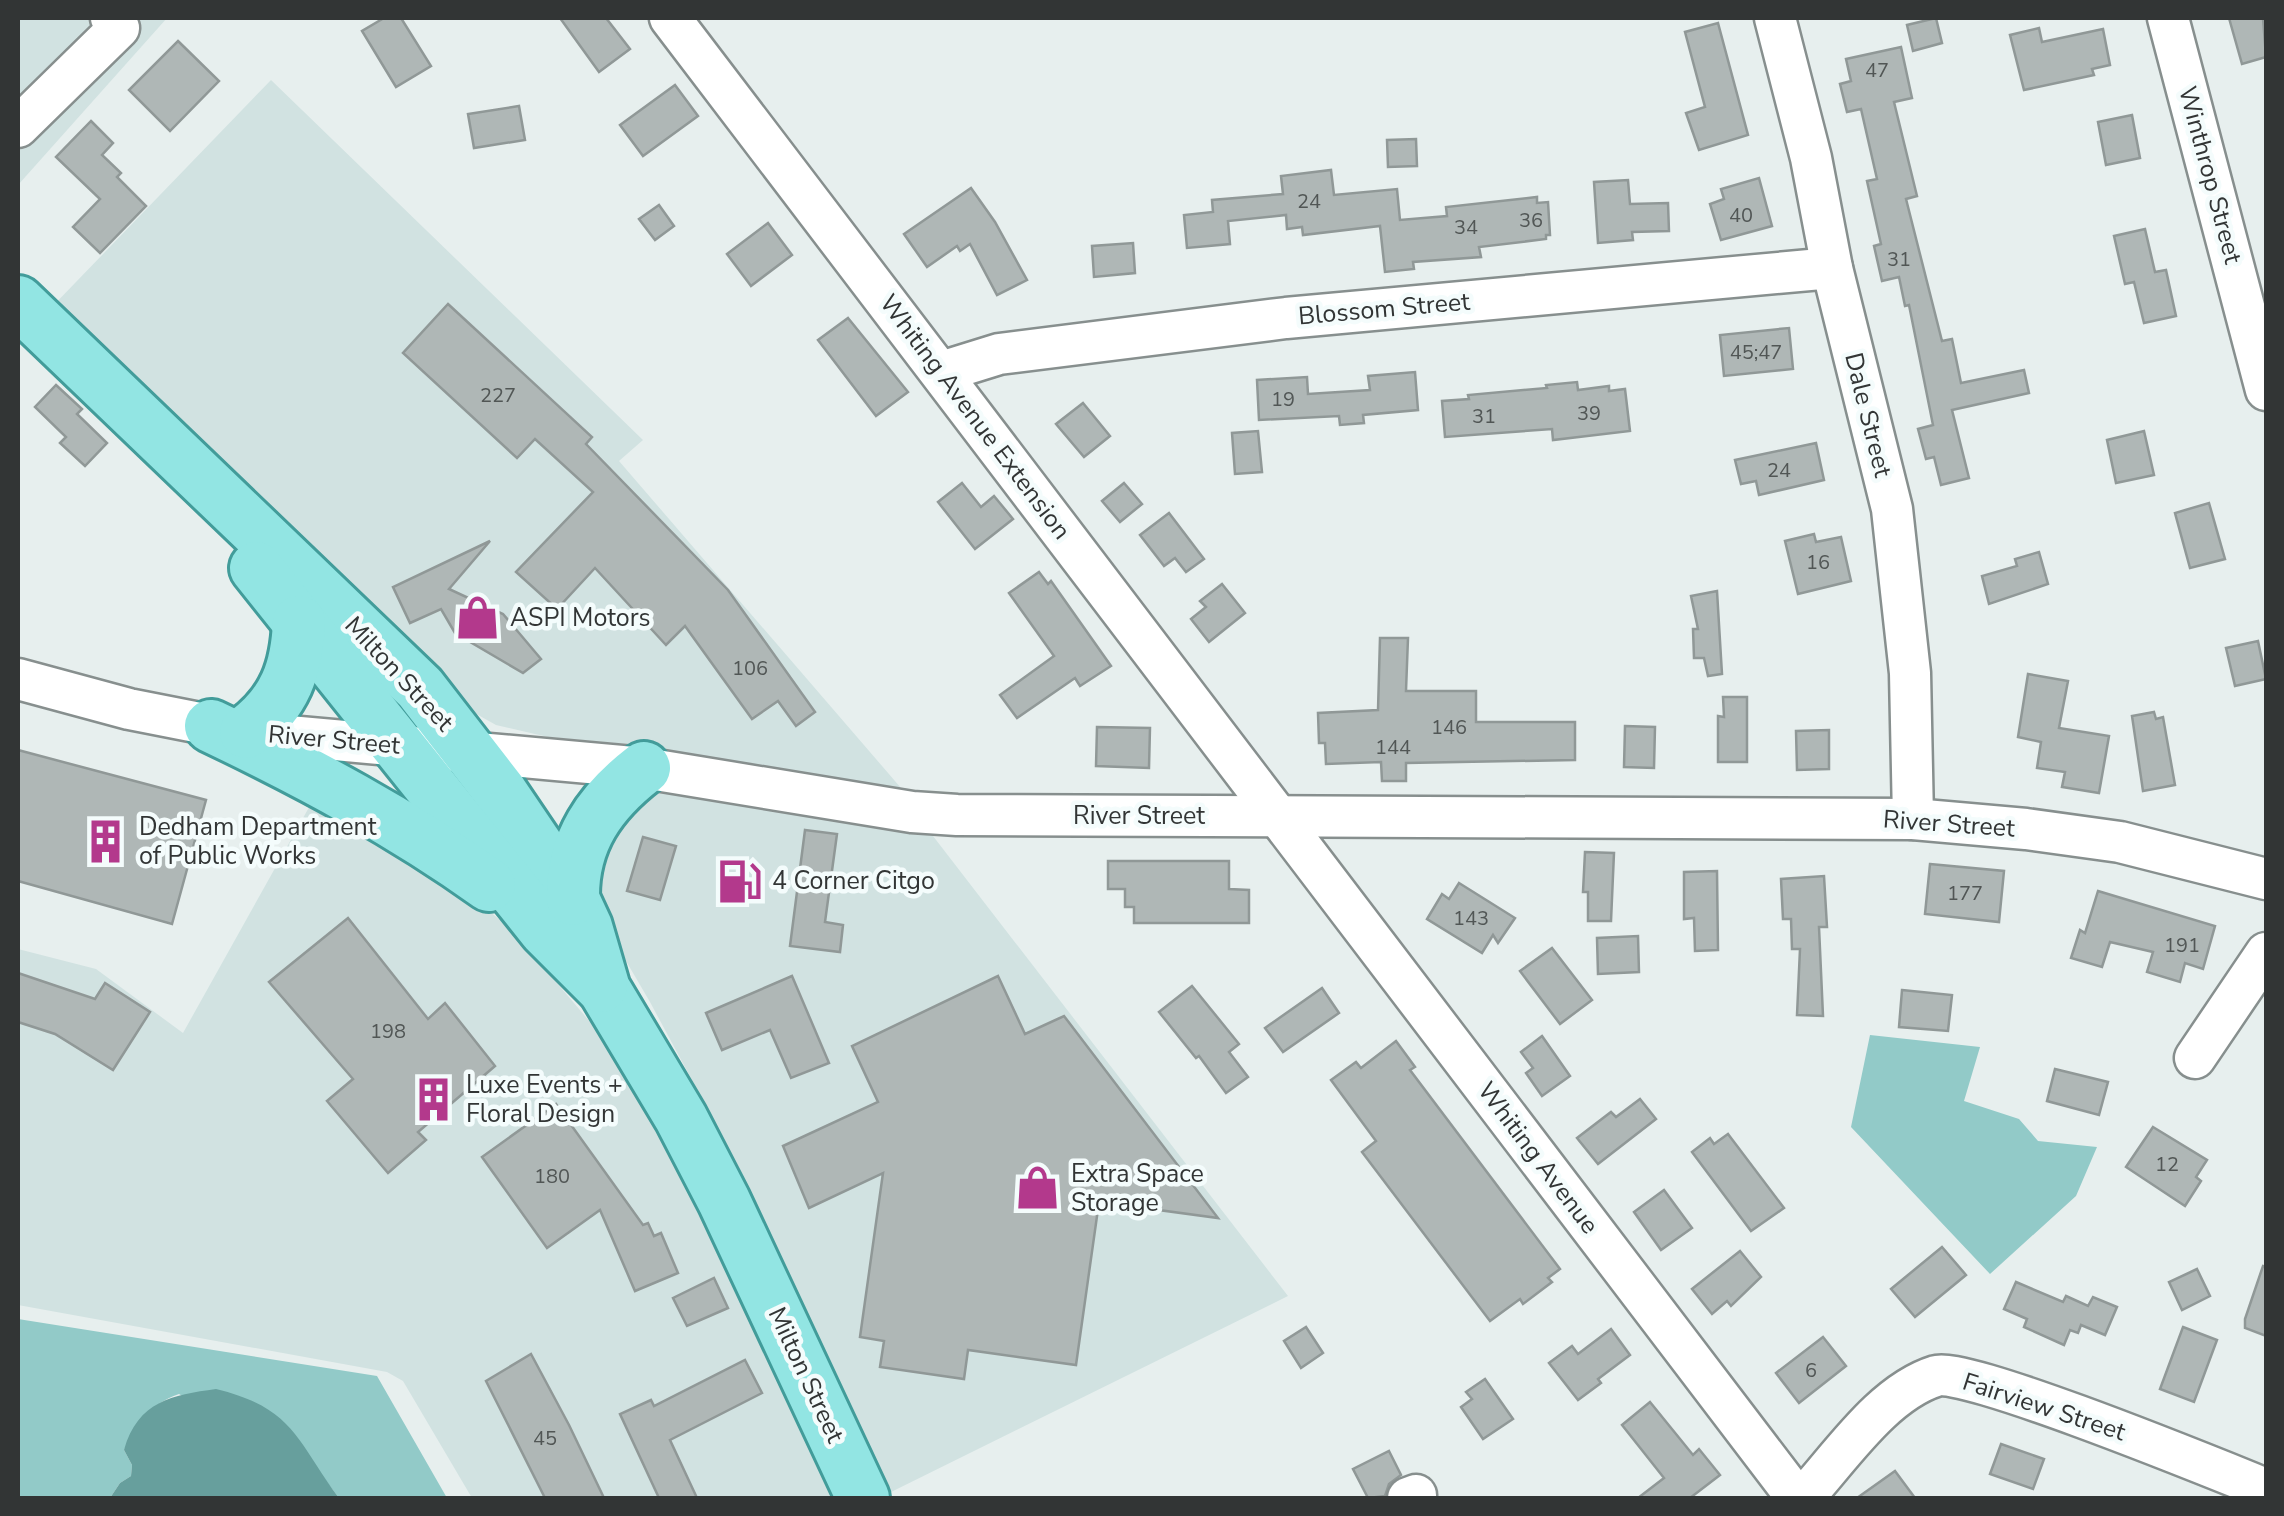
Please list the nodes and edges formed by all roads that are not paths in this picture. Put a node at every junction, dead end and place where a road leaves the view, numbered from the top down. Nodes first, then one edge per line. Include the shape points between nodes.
1 (670, 18) edge
2 (1775, 18) edge
3 (2168, 18) edge
4 (115, 23) edge
5 (18, 127) edge
6 (1832, 268) junction
7 (18, 302) edge
8 (940, 372) junction
9 (2265, 377) edge
10 (127, 407) junction
11 (299, 622) junction
12 (18, 679) edge
13 (228, 729) junction
14 (401, 747) junction
15 (470, 752) junction
16 (644, 768) junction
17 (1279, 817) junction
18 (1913, 819) junction
19 (2266, 880) edge
20 (559, 914) junction
21 (2266, 953) edge
22 (2196, 1058) dead end
23 (2266, 1489) edge
24 (861, 1498) edge
25 (1800, 1498) edge

1 - 8 street, Whiting Avenue Extension
2 - 6 street, Dale Street
3 - 9 street, Winthrop Street
4 - 5 street
6 - 8 street, Blossom Street via 1286,318 998,354
6 - 18 street, Dale Street via 1892,510 1910,673
7 - 10 main road, Milton Street
8 - 17 street, Whiting Avenue Extension
10 - 11 main road, Milton Street
10 - 15 main road, Milton Street via 420,688
11 - 13 main road via 298,656 278,703
11 - 14 main road, Milton Street
12 - 13 street, River Street
13 - 14 street, River Street
13 - 20 main road via 411,830 491,886
14 - 15 street, River Street
14 - 20 main road, Milton Street
15 - 16 street, River Street
15 - 20 main road, Milton Street
16 - 17 street, River Street via 912,812
16 - 20 main road via 611,796 586,836
17 - 18 street, River Street
17 - 25 street, Whiting Avenue
18 - 19 street, River Street via 2120,842
20 - 24 main road, Milton Street via 586,927 604,988 724,1201
21 - 22 street
23 - 25 street, Fairview Street via 2116,1430 1940,1374 1894,1397

